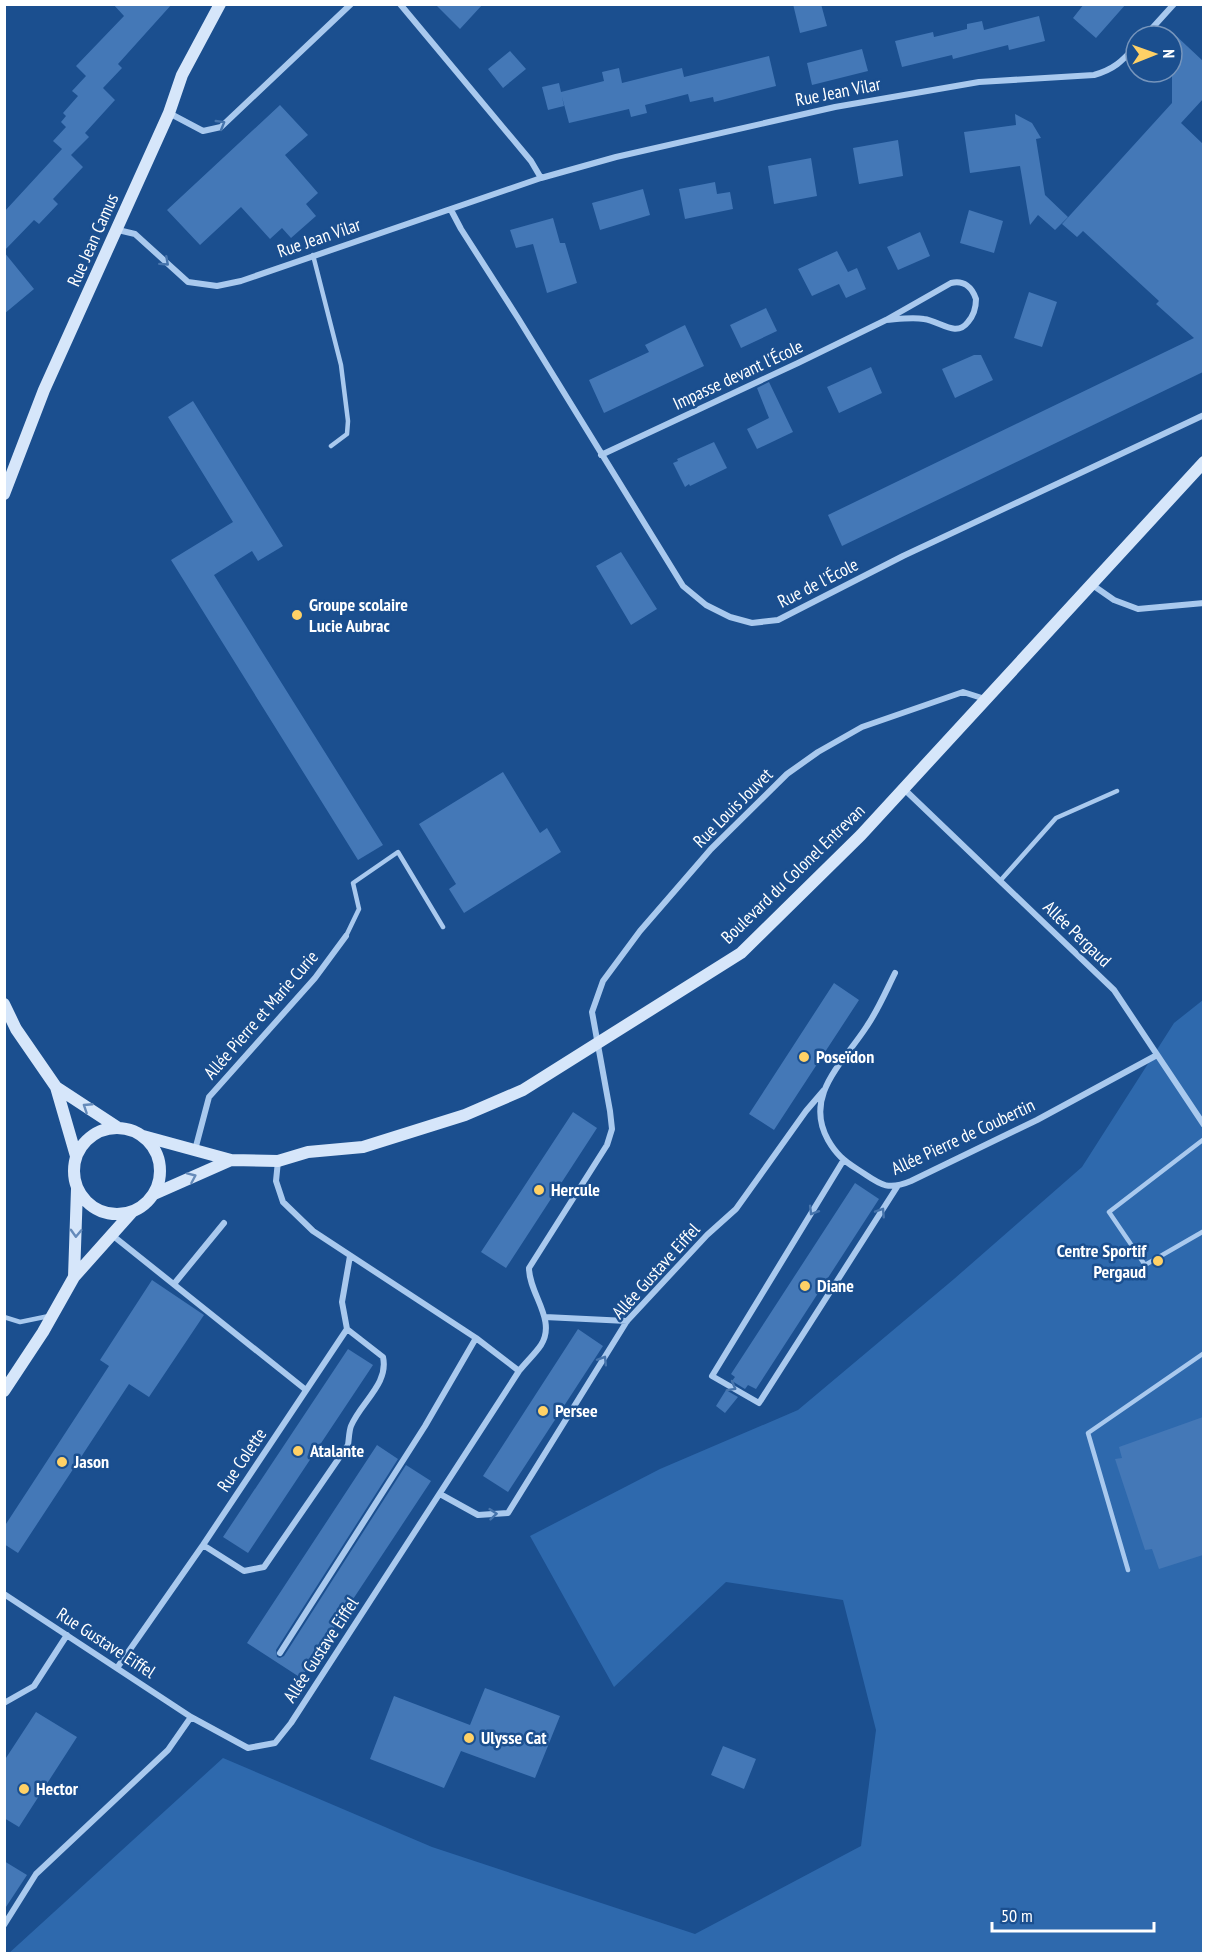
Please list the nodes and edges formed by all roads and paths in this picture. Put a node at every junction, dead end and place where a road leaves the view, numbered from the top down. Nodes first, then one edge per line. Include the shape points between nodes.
1 (220, 4) edge
2 (351, 4) edge
3 (400, 4) edge
4 (1174, 4) edge
5 (1156, 24) edge
6 (1124, 59) edge
7 (169, 113) junction
8 (541, 178) junction
9 (451, 210) junction
10 (118, 230) junction
11 (313, 255) junction
12 (886, 320) junction
13 (1203, 415) edge
14 (331, 446) dead end
15 (601, 455) junction
16 (1203, 462) edge
17 (4, 494) edge
18 (1090, 584) junction
19 (1203, 603) edge
20 (985, 699) junction
21 (903, 788) junction
22 (1117, 791) dead end
23 (1000, 881) junction
24 (443, 927) dead end
25 (346, 936) joint
26 (895, 973) dead end
27 (4, 1004) edge
28 (598, 1043) junction
29 (1157, 1055) junction
30 (56, 1086) junction
31 (824, 1090) junction
32 (1203, 1125) edge
33 (117, 1127) junction
34 (143, 1136) junction
35 (1203, 1139) edge
36 (195, 1150) junction
37 (76, 1156) junction
38 (231, 1160) junction
39 (278, 1161) junction
40 (843, 1161) junction
41 (897, 1187) junction
42 (77, 1189) junction
43 (154, 1194) junction
44 (132, 1212) junction
45 (224, 1223) dead end
46 (1203, 1232) edge
47 (112, 1235) junction
48 (350, 1256) junction
49 (74, 1277) junction
50 (174, 1284) junction
51 (51, 1315) junction
52 (4, 1317) edge
53 (545, 1317) junction
54 (627, 1321) junction
55 (347, 1329) junction
56 (476, 1338) junction
57 (1203, 1353) edge
58 (519, 1371) junction
59 (306, 1390) junction
60 (4, 1391) edge
61 (440, 1494) junction
62 (203, 1545) junction
63 (1128, 1570) dead end
64 (4, 1594) edge
65 (67, 1635) junction
66 (280, 1653) dead end
67 (117, 1668) junction
68 (4, 1703) edge
69 (191, 1717) junction
70 (4, 1925) edge

1 - 7 street, Rue Jean Camus via 182,75
7 -> 2 street via 203,131 221,127
3 - 8 street
4 - 5 street
6 - 8 street, Rue Jean Vilar via 1094,75 979,82 835,107
7 - 10 street, Rue Jean Camus
8 - 9 street, Rue Jean Vilar
9 - 11 street, Rue Jean Vilar
9 - 15 street, Rue de l'École
10 -> 11 street, Rue Jean Vilar via 135,234 189,282 217,286
10 - 17 street, Rue Jean Camus via 44,390
11 - 14 lane via 341,365 348,421 347,434
12 - 12 street, Impasse devant l'École via 924,319 960,328 971,318 976,299 965,284 951,283
12 - 15 street, Impasse devant l'École
13 - 15 street, Rue de l'École via 903,556 778,621 752,623 706,605 683,586
16 - 18 street, Boulevard du Colonel Entrevan
18 - 19 street via 1114,600 1138,609
18 - 20 street, Boulevard du Colonel Entrevan
20 - 21 street, Boulevard du Colonel Entrevan
20 - 28 street, Rue Louis Jouvet via 963,692 862,727 787,774 711,849 639,931 603,981 592,1012
21 - 23 street, Allée Pergaud
21 - 28 street, Boulevard du Colonel Entrevan via 741,953
22 - 23 lane via 1056,818
23 - 29 street, Allée Pergaud via 1114,990
24 - 25 lane via 398,852 353,883 359,909
25 - 36 street, Allée Pierre et Marie Curie via 315,978 209,1097
26 - 31 street, Allée Pierre de Coubertin via 867,1026
27 - 30 street via 16,1029
28 - 39 street, Boulevard du Colonel Entrevan via 523,1090 465,1115 363,1147 308,1152
28 - 53 street via 612,1129 607,1145 529,1268 529,1280
29 - 32 street, Allée Pergaud
29 - 41 street, Allée Pierre de Coubertin via 1037,1120
33 -> 30 street
30 - 37 street
31 - 40 street, Allée Pierre de Coubertin via 820,1106 822,1130
31 - 54 street, Allée Gustave Eiffel via 736,1209
33 - 34 street
33 - 37 street via 92,1135
34 - 36 street, Boulevard du Colonel Entrevan
34 - 43 street via 158,1156 159,1182
35 - 46 lane via 1109,1212 1145,1265
36 - 38 street, Boulevard du Colonel Entrevan
37 - 42 street via 73,1167
38 - 39 street, Boulevard du Colonel Entrevan
43 -> 38 street, Boulevard du Colonel Entrevan
39 - 48 street via 276,1181 283,1202 313,1231
40 - 41 street, Allée Pierre de Coubertin via 883,1186
40 -> 41 street via 712,1376 759,1402
42 - 44 street via 86,1202 100,1211 116,1215
42 -> 49 street
43 - 44 street
44 - 47 street
45 - 50 street
47 - 49 street
47 - 50 street
48 - 55 street via 342,1302
48 - 56 street
49 - 51 street
50 - 59 street
51 - 52 lane via 20,1322
51 - 60 street
53 - 54 street
53 - 58 street, Allée Gustave Eiffel via 542,1344
61 -> 54 street, Allée Gustave Eiffel via 478,1515 508,1513
55 - 59 street, Rue Colette
55 - 62 street via 384,1357 386,1367 351,1426 348,1445 264,1566 244,1571
56 - 58 street
56 - 66 street via 425,1426
57 - 63 lane via 1088,1433
58 - 61 street, Allée Gustave Eiffel
59 - 62 street, Rue Colette
61 - 69 street, Allée Gustave Eiffel via 275,1743 248,1748
62 - 67 street, Rue Colette
64 - 65 street, Rue Gustave Eiffel
65 - 67 street, Rue Gustave Eiffel
65 - 68 street via 34,1686
67 - 69 street, Rue Gustave Eiffel
69 - 70 street via 168,1750 36,1874

